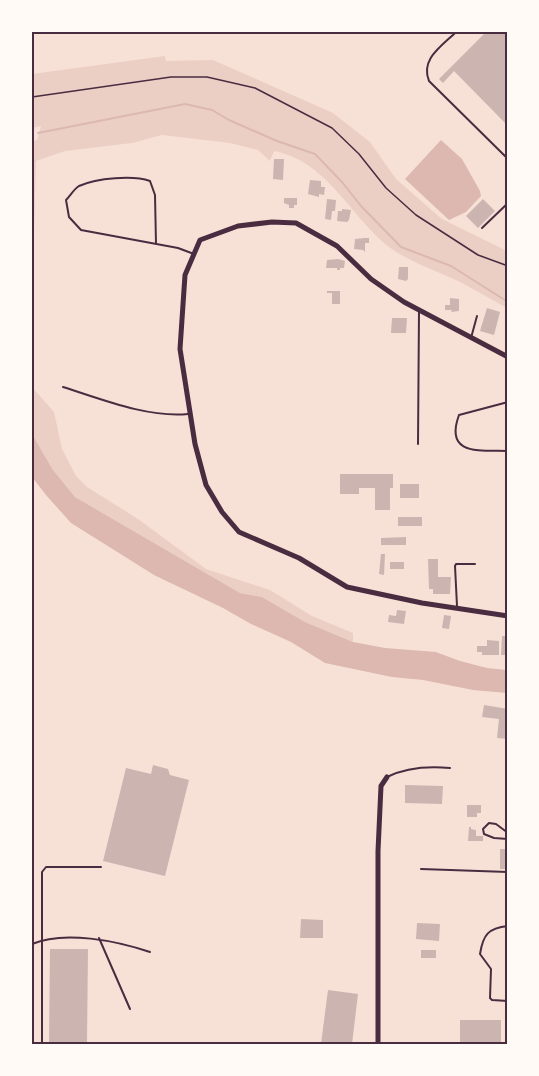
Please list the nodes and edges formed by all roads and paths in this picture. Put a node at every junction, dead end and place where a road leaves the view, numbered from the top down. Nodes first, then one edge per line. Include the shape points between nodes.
1 (456, 32) edge
2 (32, 97) edge
3 (507, 159) edge
4 (507, 203) edge
5 (482, 228) dead end
6 (156, 244) junction
7 (194, 254) junction
8 (507, 266) edge
9 (419, 310) junction
10 (477, 316) dead end
11 (471, 338) junction
12 (507, 357) edge
13 (63, 387) dead end
14 (507, 402) edge
15 (191, 413) junction
16 (418, 444) dead end
17 (507, 451) edge
18 (475, 564) dead end
19 (456, 609) junction
20 (507, 616) edge
21 (450, 768) dead end
22 (387, 777) joint
23 (507, 833) edge
24 (507, 839) edge
25 (101, 867) dead end
26 (421, 869) dead end
27 (507, 872) edge
28 (507, 926) edge
29 (99, 938) junction
30 (44, 939) junction
31 (32, 944) edge
32 (150, 952) dead end
33 (507, 1001) edge
34 (130, 1009) dead end
35 (42, 1044) edge
36 (378, 1044) edge

1 - 3 lane via 427,63 429,81
2 - 8 path via 171,77 207,77 255,88 332,128 416,215 478,255
4 - 5 lane
6 - 6 lane via 81,230 69,217 66,200 77,187 98,181 138,177 150,181
6 - 7 lane
7 - 9 street via 200,240 238,226 296,223 337,246 371,279
7 - 15 street via 185,275 180,350
9 - 11 street
9 - 16 lane
10 - 11 lane
11 - 12 street
13 - 15 lane via 140,409
14 - 17 lane via 459,415 455,428 460,443 468,450
15 - 19 street via 206,485 239,532 299,558 347,587
18 - 19 lane via 455,566
19 - 20 street
21 - 22 lane via 429,766
22 - 36 street via 381,786 378,851
23 - 24 lane via 496,824 489,823 483,829 487,837
25 - 30 lane via 46,867 42,872
26 - 27 lane
28 - 33 lane via 491,930 482,940 480,954 491,969 490,998
29 - 30 lane
29 - 32 lane
29 - 34 lane
30 - 31 lane
30 - 35 lane

